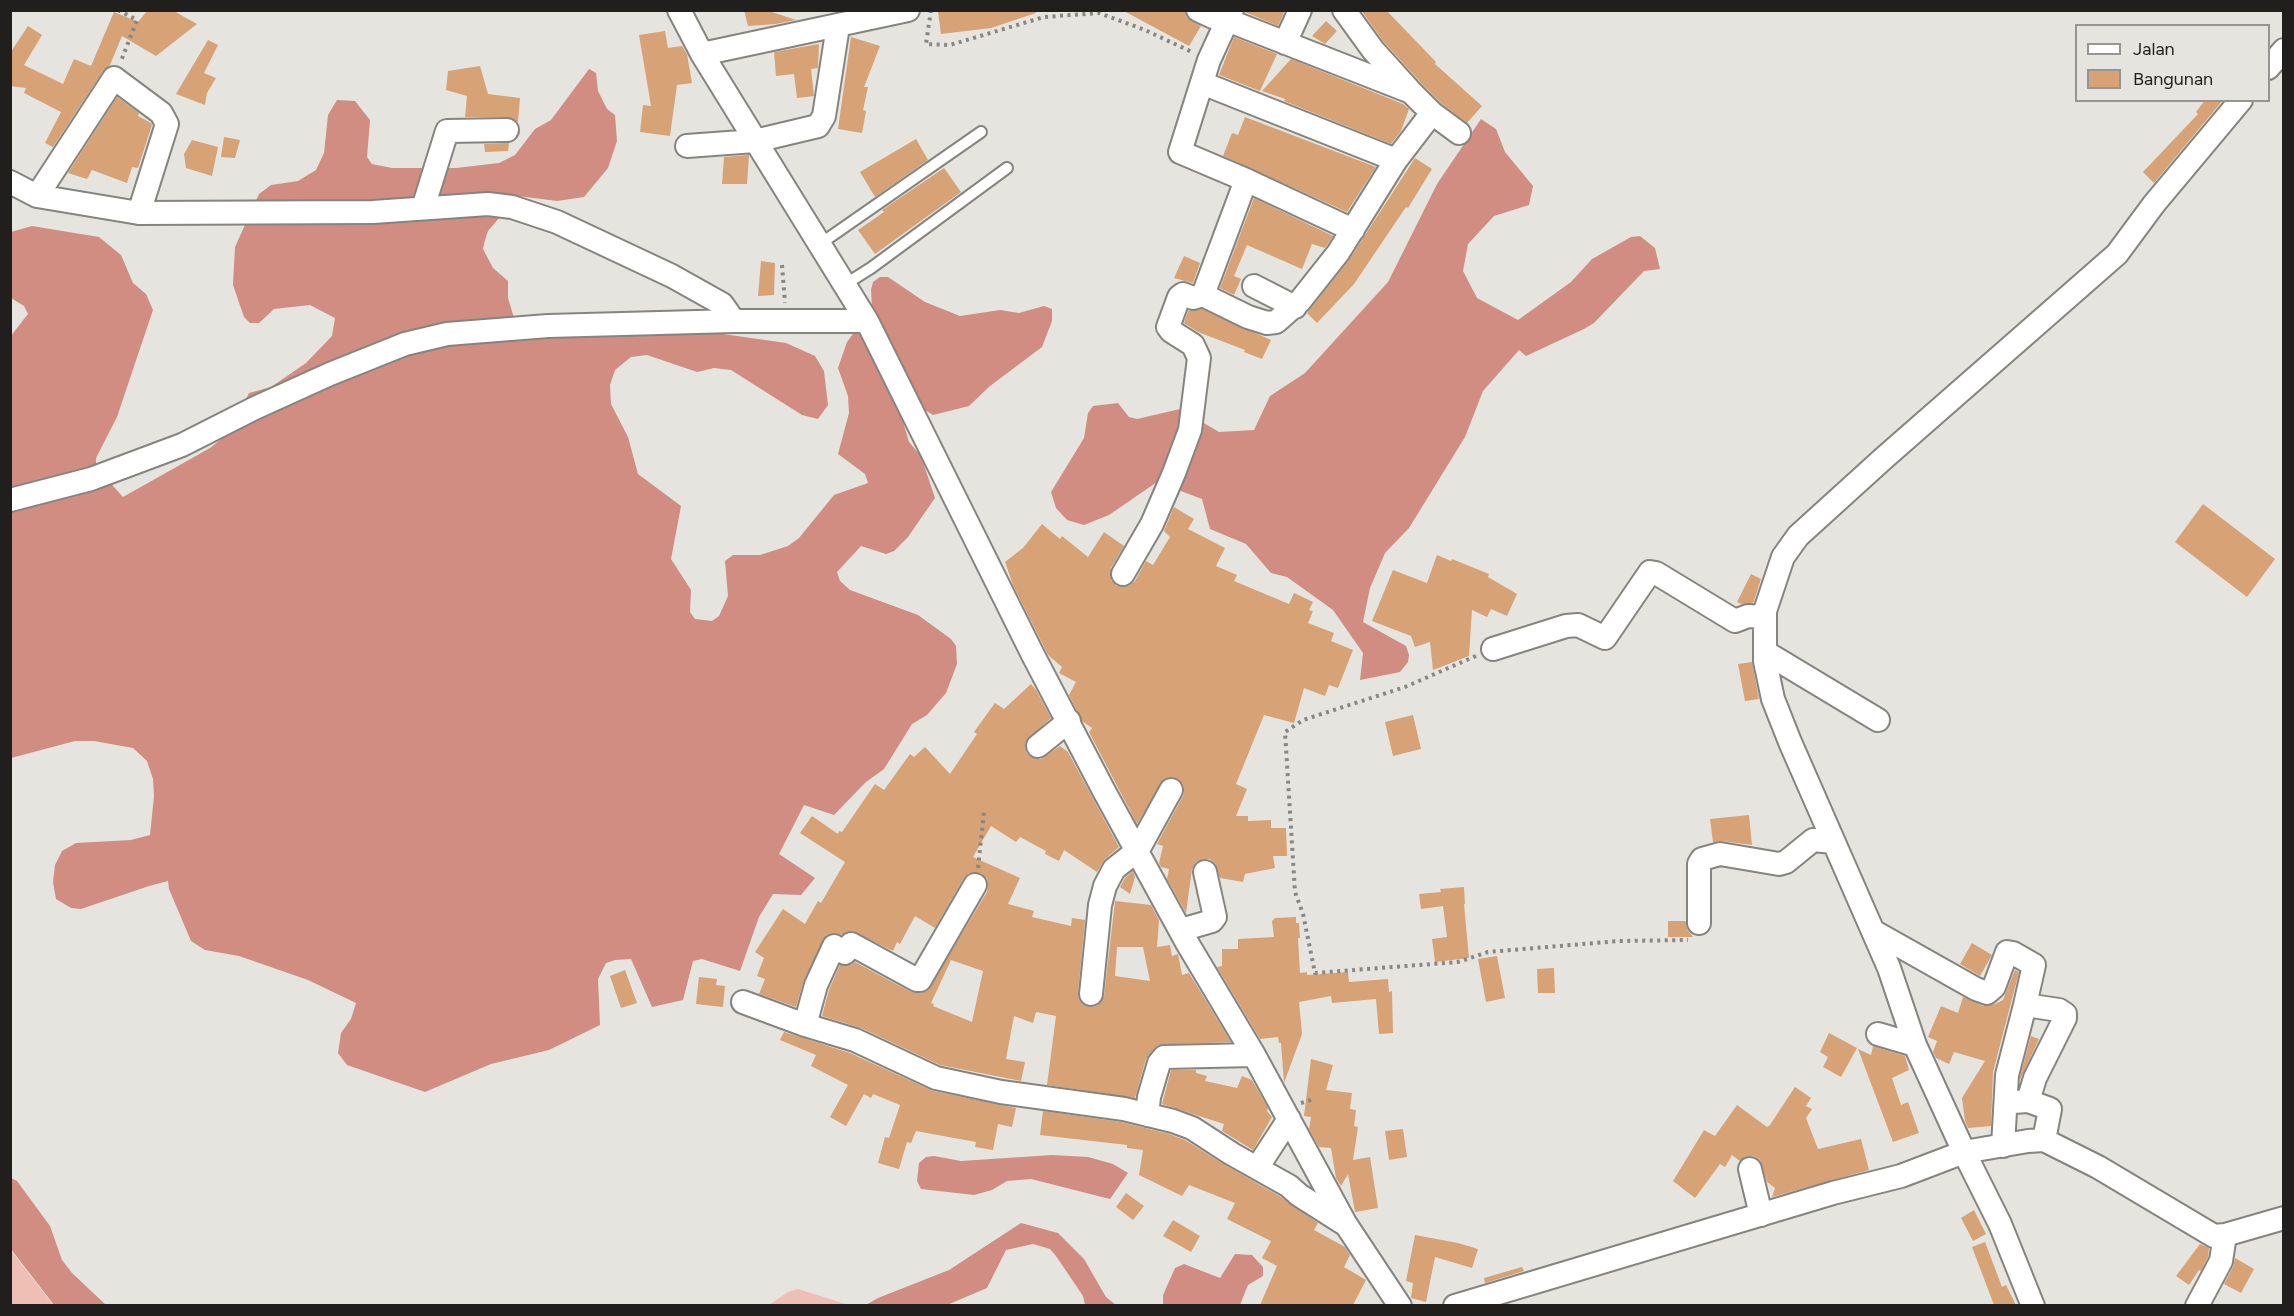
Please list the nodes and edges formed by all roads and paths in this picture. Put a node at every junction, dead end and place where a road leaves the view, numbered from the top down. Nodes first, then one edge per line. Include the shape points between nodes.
1 (118, 10) edge
2 (679, 10) edge
3 (908, 10) edge
4 (931, 10) edge
5 (1198, 10) edge
6 (1300, 10) edge
7 (1344, 10) edge
8 (1229, 15) edge
9 (838, 26) junction
10 (1285, 43) junction
11 (2283, 50) edge
12 (702, 54) junction
13 (1209, 60) junction
14 (2270, 66) edge
15 (114, 78) junction
16 (1202, 82) junction
17 (1411, 92) junction
18 (2239, 102) edge
19 (1432, 112) junction
20 (507, 130) dead end
21 (981, 132) dead end
22 (1459, 134) dead end
23 (755, 141) junction
24 (687, 146) dead end
25 (1396, 160) junction
26 (1007, 168) dead end
27 (1246, 180) junction
28 (10, 182) edge
29 (37, 196) junction
30 (423, 208) junction
31 (139, 213) junction
32 (1353, 230) junction
33 (820, 244) junction
34 (782, 265) dead end
35 (844, 285) junction
36 (1254, 286) dead end
37 (1203, 295) junction
38 (1294, 307) junction
39 (734, 321) junction
40 (787, 321) junction
41 (867, 321) junction
42 (10, 500) edge
43 (1123, 574) dead end
44 (1765, 617) junction
45 (1493, 649) joint
46 (1765, 652) junction
47 (1878, 720) dead end
48 (1069, 722) junction
49 (1038, 746) dead end
50 (1171, 790) dead end
51 (984, 812) dead end
52 (1833, 842) junction
53 (982, 845) dead end
54 (1138, 850) junction
55 (1205, 872) dead end
56 (975, 885) dead end
57 (1699, 923) joint
58 (1180, 930) junction
59 (1873, 930) junction
60 (1090, 994) dead end
61 (743, 1002) dead end
62 (2025, 1005) junction
63 (805, 1025) junction
64 (1878, 1034) dead end
65 (1915, 1045) junction
66 (1254, 1055) junction
67 (2028, 1101) junction
68 (2005, 1103) junction
69 (1147, 1115) junction
70 (1289, 1119) junction
71 (2044, 1140) junction
72 (2003, 1146) junction
73 (1964, 1152) junction
74 (1257, 1168) junction
75 (1750, 1169) dead end
76 (1761, 1215) junction
77 (2283, 1218) edge
78 (1344, 1223) junction
79 (2225, 1235) junction
80 (1400, 1305) edge
81 (1455, 1305) edge
82 (2033, 1305) edge
83 (2197, 1305) edge

1 - 15 path via 137,20
2 - 12 street
3 - 9 street
4 - 13 path via 926,44 950,45 1044,17 1099,13
5 - 8 street via 1213,17
6 - 10 street
7 - 17 street
8 - 10 street
8 - 13 street
9 - 12 street
9 - 23 street via 823,121 818,126
10 - 17 street
11 - 14 street
12 - 23 street
13 - 16 street
15 - 29 street
15 - 31 street via 161,113 167,124
16 - 25 street
16 - 27 street via 1181,153
17 - 19 street
18 - 44 street via 2117,254 1805,530 1783,558
19 - 22 street
19 - 25 street
20 - 30 street via 447,131
21 - 33 lane
23 - 24 street
23 - 33 street
25 - 32 street
26 - 35 lane
27 - 32 street
27 - 37 street
28 - 29 street
29 - 31 street
30 - 31 street via 373,212
30 - 39 street via 488,204 512,207 557,222 722,303
32 - 38 street
33 - 35 street
34 - 40 path
35 - 41 street
36 - 38 street
37 - 38 street via 1267,323 1276,322
37 - 43 street via 1179,297 1168,327 1193,345 1199,358 1190,430 1152,524
39 - 40 street
39 - 42 street via 548,326 447,334 405,344 255,408 182,446 91,479
40 - 41 street
41 - 48 street
44 - 45 street via 1748,616 1735,621 1650,572 1605,638 1578,625 1566,626
44 - 46 street
45 - 57 path via 1405,687 1303,720 1285,732 1295,892 1315,973 1458,962 1488,952 1695,939
46 - 47 street
46 - 52 street via 1773,699
48 - 49 street
48 - 54 street
50 - 54 street
51 - 53 path
52 - 57 street via 1813,840 1779,864 1719,854 1702,859
52 - 59 street
54 - 58 street
54 - 60 street via 1114,869 1105,886
55 - 58 street via 1215,917
56 - 63 street via 920,980 851,944 845,953 834,946 816,985
58 - 66 street
59 - 62 street via 1987,993 1994,987 2007,952 2013,953 2034,965
59 - 65 street
61 - 63 street
62 - 67 street via 2065,1014
62 - 68 street via 2007,1076
63 - 69 street via 855,1040 936,1077 1001,1092
64 - 65 street
65 - 73 street
66 - 69 street via 1164,1057 1149,1097
66 - 70 street
67 - 68 street
67 - 71 street via 2050,1110
68 - 72 street
69 - 74 street via 1192,1128
70 - 74 street
70 - 78 street
71 - 72 street
71 - 79 street via 2125,1181 2212,1235
72 - 73 street
73 - 76 street via 1901,1176
73 - 82 street via 2000,1224
74 - 78 street
75 - 76 street
76 - 81 street
77 - 79 street
78 - 80 street
79 - 83 street via 2221,1261

